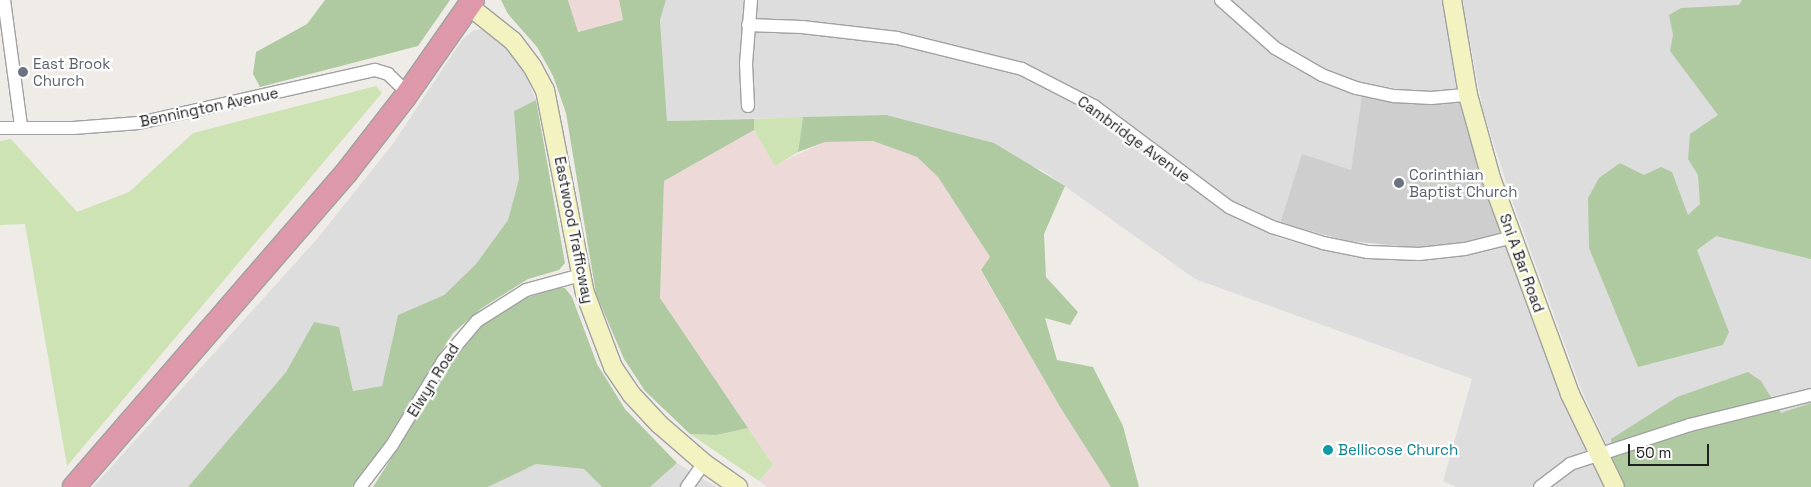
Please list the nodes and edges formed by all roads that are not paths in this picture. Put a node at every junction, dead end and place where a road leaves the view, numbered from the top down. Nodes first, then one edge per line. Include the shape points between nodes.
1 (4, 0) edge
2 (751, 0) edge
3 (1221, 0) edge
4 (1452, 0) edge
5 (471, 3) edge
6 (748, 25) junction
7 (408, 93) junction
8 (1468, 95) junction
9 (748, 106) dead end
10 (21, 126) junction
11 (0, 128) edge
12 (1513, 237) junction
13 (581, 275) junction
14 (1811, 395) edge
15 (1598, 456) junction
16 (704, 463) junction
17 (74, 487) edge
18 (360, 487) edge
19 (686, 487) edge
20 (738, 487) edge
21 (1540, 487) edge
22 (1615, 487) edge

1 - 10 street
2 - 6 street
3 - 8 street via 1276,48 1330,78 1395,96
4 - 8 main road, Sni A Bar Road
5 - 7 highway
5 - 13 main road, Eastwood Trafficway via 513,41 545,90
6 - 9 street
6 - 12 street, Cambridge Avenue via 802,27 897,38 1022,69 1094,106 1229,207 1272,227 1323,243 1368,252 1419,254 1465,249
7 - 10 street, Bennington Avenue via 388,74 375,70 138,123 73,128
7 - 17 highway via 346,173
8 - 12 main road, Sni A Bar Road via 1491,178
10 - 11 street, Bennington Avenue
12 - 15 main road, Sni A Bar Road via 1570,394
13 - 16 main road, Eastwood Trafficway via 597,330 613,367 632,395 659,424
13 - 18 street, Elwyn Road via 526,290 470,327 443,361 392,445
14 - 15 street via 1690,426
15 - 21 street via 1570,464
15 - 22 main road, Sni A Bar Road
16 - 19 street
16 - 20 main road, Eastwood Trafficway

